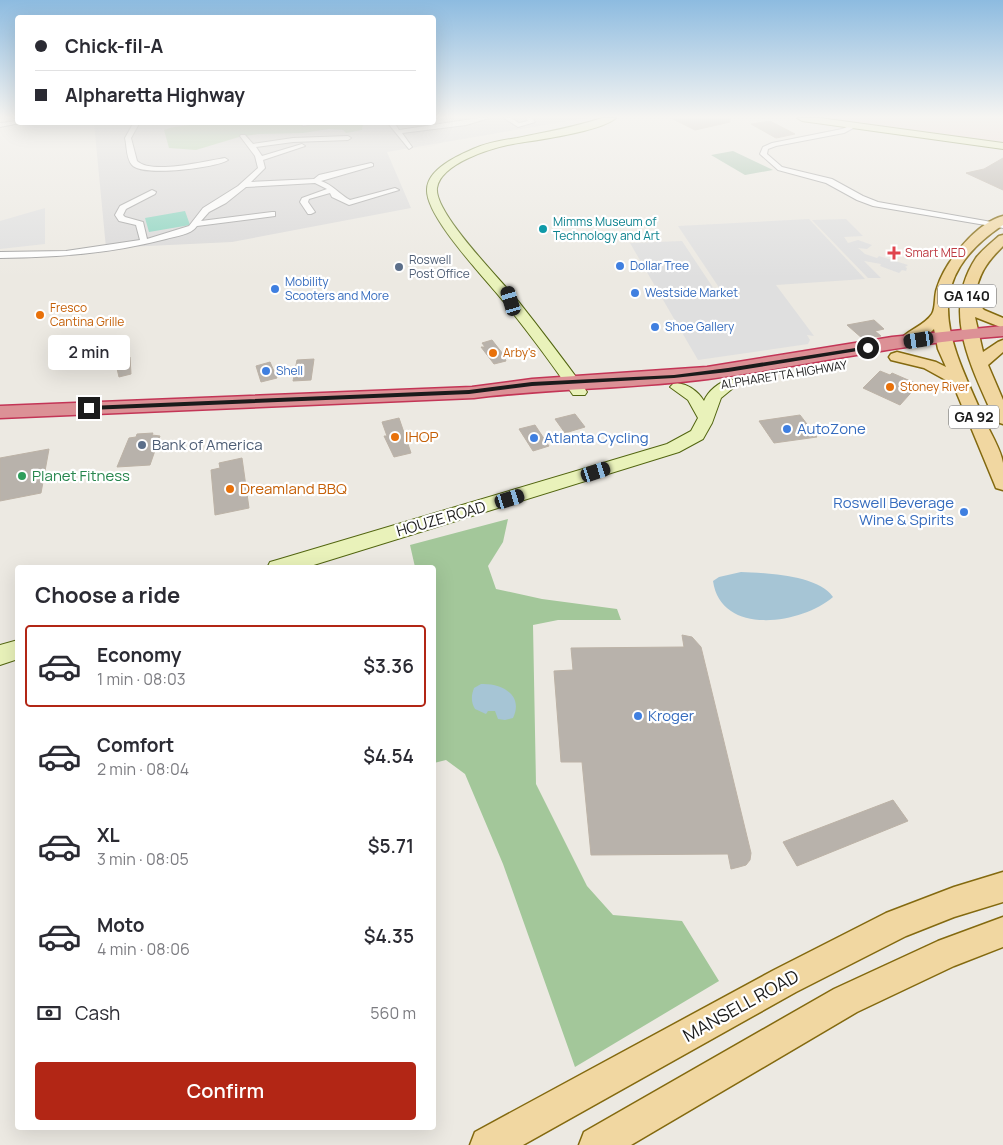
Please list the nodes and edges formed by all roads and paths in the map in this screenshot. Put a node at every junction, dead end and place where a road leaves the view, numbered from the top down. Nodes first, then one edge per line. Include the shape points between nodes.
1 (258, 171) edge
2 (344, 171) edge
3 (442, 171) edge
4 (456, 171) edge
5 (790, 171) edge
6 (316, 181) junction
7 (447, 183) dead end
8 (244, 185) junction
9 (331, 190) junction
10 (395, 190) dead end
11 (152, 192) dead end
12 (312, 212) dead end
13 (272, 214) dead end
14 (1001, 223) edge
15 (196, 224) junction
16 (1003, 240) edge
17 (144, 242) junction
18 (0, 255) edge
19 (503, 278) dead end
20 (966, 300) junction
21 (511, 301) junction
22 (940, 314) junction
23 (1003, 324) edge
24 (1003, 331) edge
25 (970, 339) junction
26 (1003, 340) edge
27 (944, 342) junction
28 (1003, 345) edge
29 (902, 349) junction
30 (979, 366) junction
31 (959, 381) junction
32 (730, 384) junction
33 (575, 387) junction
34 (678, 387) junction
35 (0, 412) edge
36 (705, 416) junction
37 (1003, 418) edge
38 (1003, 483) edge
39 (287, 565) edge
40 (15, 650) edge
41 (0, 655) edge
42 (1003, 887) edge
43 (1003, 932) edge
44 (488, 1145) edge
45 (597, 1145) edge

1 - 8 street
2 - 6 street
3 - 21 street via 434,182 432,193 437,209
4 - 7 street
5 - 14 street via 829,181 876,204
6 - 8 street
6 - 9 street
8 - 15 street via 206,210
9 - 10 street via 349,202
9 - 12 street via 306,198 304,202
11 - 17 street via 123,208 119,215 140,224
13 - 15 street
14 - 22 main road, GA 140 via 970,243 951,267 943,285
15 - 17 street
16 - 20 main road, GA 140 via 990,249 978,265
17 - 18 street via 78,253
19 - 21 street
20 - 23 main road via 979,314
20 - 25 main road, GA 140
21 - 33 street
22 - 27 main road, GA 92
22 - 29 main road, GA 140
24 - 25 highway, ALPHARETTA HIGHWAY
25 - 26 highway, ALPHARETTA HIGHWAY
25 - 27 highway, ALPHARETTA HIGHWAY
25 - 30 main road, GA 92
27 - 29 highway, ALPHARETTA HIGHWAY
27 - 31 main road, GA 92
28 - 30 main road
29 - 31 main road
29 - 32 highway, ALPHARETTA HIGHWAY
29 - 33 highway, ALPHARETTA HIGHWAY
30 - 37 main road, GA 92
31 - 38 main road, GA 92
32 - 34 highway, ALPHARETTA HIGHWAY
32 - 36 street, HOUZE ROAD via 714,396
33 - 34 highway, ALPHARETTA HIGHWAY
33 - 35 highway, ALPHARETTA HIGHWAY via 518,394 471,392
34 - 36 street via 694,396
36 - 39 street, HOUZE ROAD via 697,434 683,444 657,454
40 - 41 street
42 - 44 main road, MANSELL ROAD via 889,928 785,981
43 - 45 main road via 940,954 847,1000

